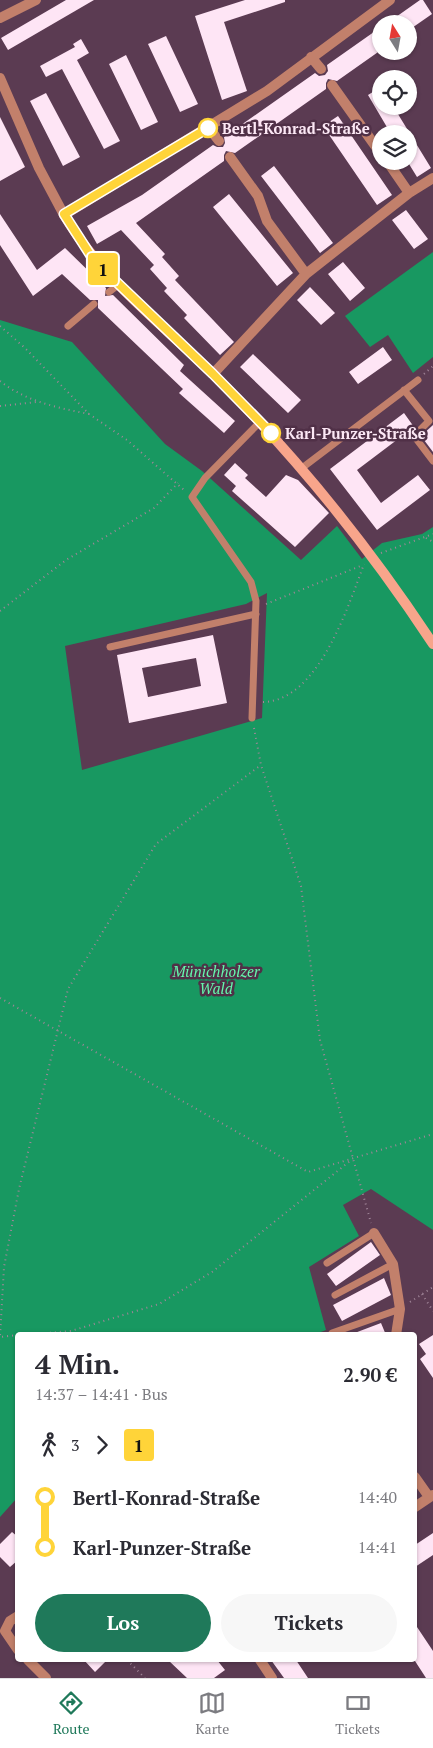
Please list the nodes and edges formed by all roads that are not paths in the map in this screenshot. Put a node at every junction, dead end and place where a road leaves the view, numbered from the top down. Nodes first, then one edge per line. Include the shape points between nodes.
1 (36, 0) edge
2 (390, 0) edge
3 (0, 18) edge
4 (311, 57) junction
5 (321, 69) dead end
6 (0, 78) edge
7 (332, 85) dead end
8 (208, 128) junction
9 (219, 141) dead end
10 (372, 141) edge
11 (230, 157) dead end
12 (393, 170) edge
13 (433, 178) edge
14 (409, 192) junction
15 (64, 214) junction
16 (306, 274) junction
17 (118, 285) junction
18 (110, 292) dead end
19 (94, 304) dead end
20 (68, 326) dead end
21 (213, 374) junction
22 (418, 380) road end
23 (404, 390) junction
24 (260, 422) junction
25 (433, 461) edge
26 (302, 468) junction
27 (256, 610) junction
28 (433, 644) edge
29 (110, 647) dead end
30 (252, 718) road end
31 (374, 1232) joint
32 (327, 1263) dead end
33 (393, 1264) junction
34 (335, 1295) dead end
35 (400, 1309) junction
36 (335, 1332) edge
37 (396, 1332) edge
38 (417, 1479) edge
39 (432, 1498) edge
40 (417, 1506) edge
41 (15, 1618) edge
42 (15, 1646) edge
43 (30, 1662) edge
44 (261, 1662) edge
45 (46, 1678) edge
46 (272, 1678) edge

1 - 3 street
2 - 4 street
4 - 5 street
4 - 8 street via 267,91
6 - 15 street via 39,168
7 - 10 street
8 - 9 street
8 - 15 street
11 - 16 street via 258,196 267,221
12 - 14 street
13 - 14 street
14 - 16 street
15 - 17 street via 91,256
16 - 21 street
17 - 18 lane
17 - 21 street
19 - 20 lane
21 - 24 street
22 - 23 lane
23 - 25 lane via 429,421 414,436
23 - 26 lane
24 - 26 street
24 - 27 lane via 205,478 192,497 251,582
26 - 28 street via 367,561
27 - 29 lane
27 - 30 lane
31 - 32 lane
31 - 33 street
33 - 34 lane
33 - 35 street
35 - 36 lane
35 - 37 street
38 - 39 street
39 - 40 street
41 - 42 street via 5,1631
43 - 45 street
44 - 46 street

